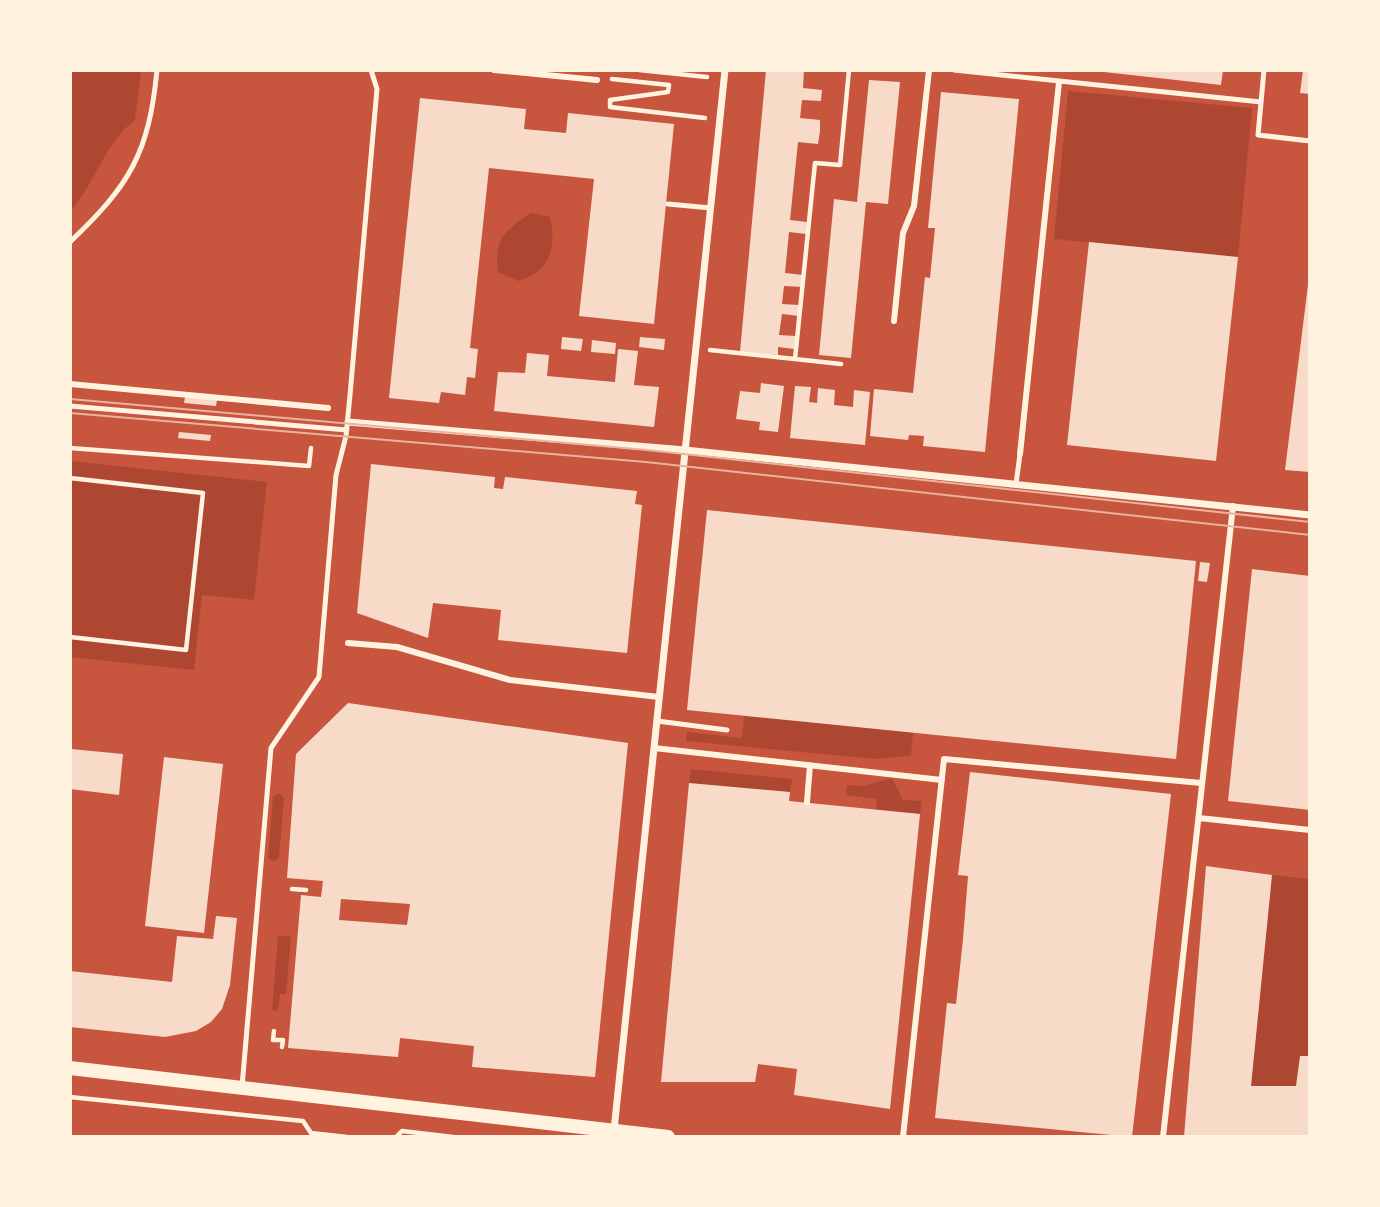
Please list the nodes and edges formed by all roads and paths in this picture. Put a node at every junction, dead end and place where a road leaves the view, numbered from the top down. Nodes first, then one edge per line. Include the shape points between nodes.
1 (157, 70) edge
2 (371, 70) edge
3 (494, 70) edge
4 (639, 70) edge
5 (725, 70) edge
6 (849, 70) edge
7 (929, 70) edge
8 (954, 70) edge
9 (1264, 70) edge
10 (724, 79) junction
11 (597, 80) joint
12 (1059, 82) junction
13 (1261, 102) junction
14 (720, 120) junction
15 (1310, 141) edge
16 (668, 204) dead end
17 (710, 208) junction
18 (70, 242) edge
19 (894, 321) dead end
20 (696, 349) junction
21 (795, 359) junction
22 (841, 364) dead end
23 (70, 384) edge
24 (70, 405) edge
25 (328, 408) dead end
26 (347, 426) junction
27 (70, 448) edge
28 (311, 448) dead end
29 (685, 450) junction
30 (1020, 454) joint
31 (70, 478) edge
32 (1016, 484) junction
33 (1233, 506) junction
34 (1310, 515) edge
35 (70, 637) edge
36 (348, 643) dead end
37 (659, 697) junction
38 (657, 721) junction
39 (727, 730) dead end
40 (654, 748) junction
41 (810, 765) junction
42 (942, 780) junction
43 (1201, 783) junction
44 (807, 802) dead end
45 (1199, 818) junction
46 (1310, 830) edge
47 (292, 888) dead end
48 (306, 890) dead end
49 (274, 1031) dead end
50 (282, 1048) dead end
51 (70, 1068) edge
52 (242, 1087) junction
53 (70, 1097) edge
54 (614, 1130) junction
55 (347, 1137) edge
56 (396, 1137) edge
57 (453, 1137) edge
58 (668, 1137) edge
59 (904, 1137) edge
60 (1163, 1137) edge

1 - 18 lane via 149,127 135,166 104,208
2 - 26 lane via 377,89
3 - 11 street
4 - 10 path
5 - 10 street
6 - 21 path via 839,165 816,163
7 - 19 street via 914,206 903,233
8 - 12 lane
9 - 13 lane
10 - 14 street
11 - 14 path via 669,85 668,92 611,100 610,107
12 - 13 lane
12 - 30 street
13 - 15 lane via 1258,135
14 - 17 street
16 - 17 lane
17 - 20 street
20 - 21 path
20 - 29 street
21 - 22 path
23 - 25 street
24 - 26 lane
26 - 29 street
26 - 52 lane via 336,475 319,677 271,748
27 - 28 path via 309,466
29 - 32 street
29 - 37 street
30 - 32 lane
31 - 35 path via 203,493 186,650
32 - 33 street
33 - 34 street
33 - 43 street
36 - 37 street via 397,647 510,680
37 - 38 street
38 - 39 lane
38 - 40 street
40 - 41 street
40 - 54 street
41 - 42 street
41 - 44 street
42 - 43 street via 944,759
42 - 59 street
43 - 45 street
45 - 46 street
45 - 60 street
47 - 48 path
49 - 50 path via 273,1040 283,1040
51 - 52 main road
52 - 54 main road
53 - 55 path via 303,1121 312,1133
54 - 58 main road
56 - 57 path via 402,1131

